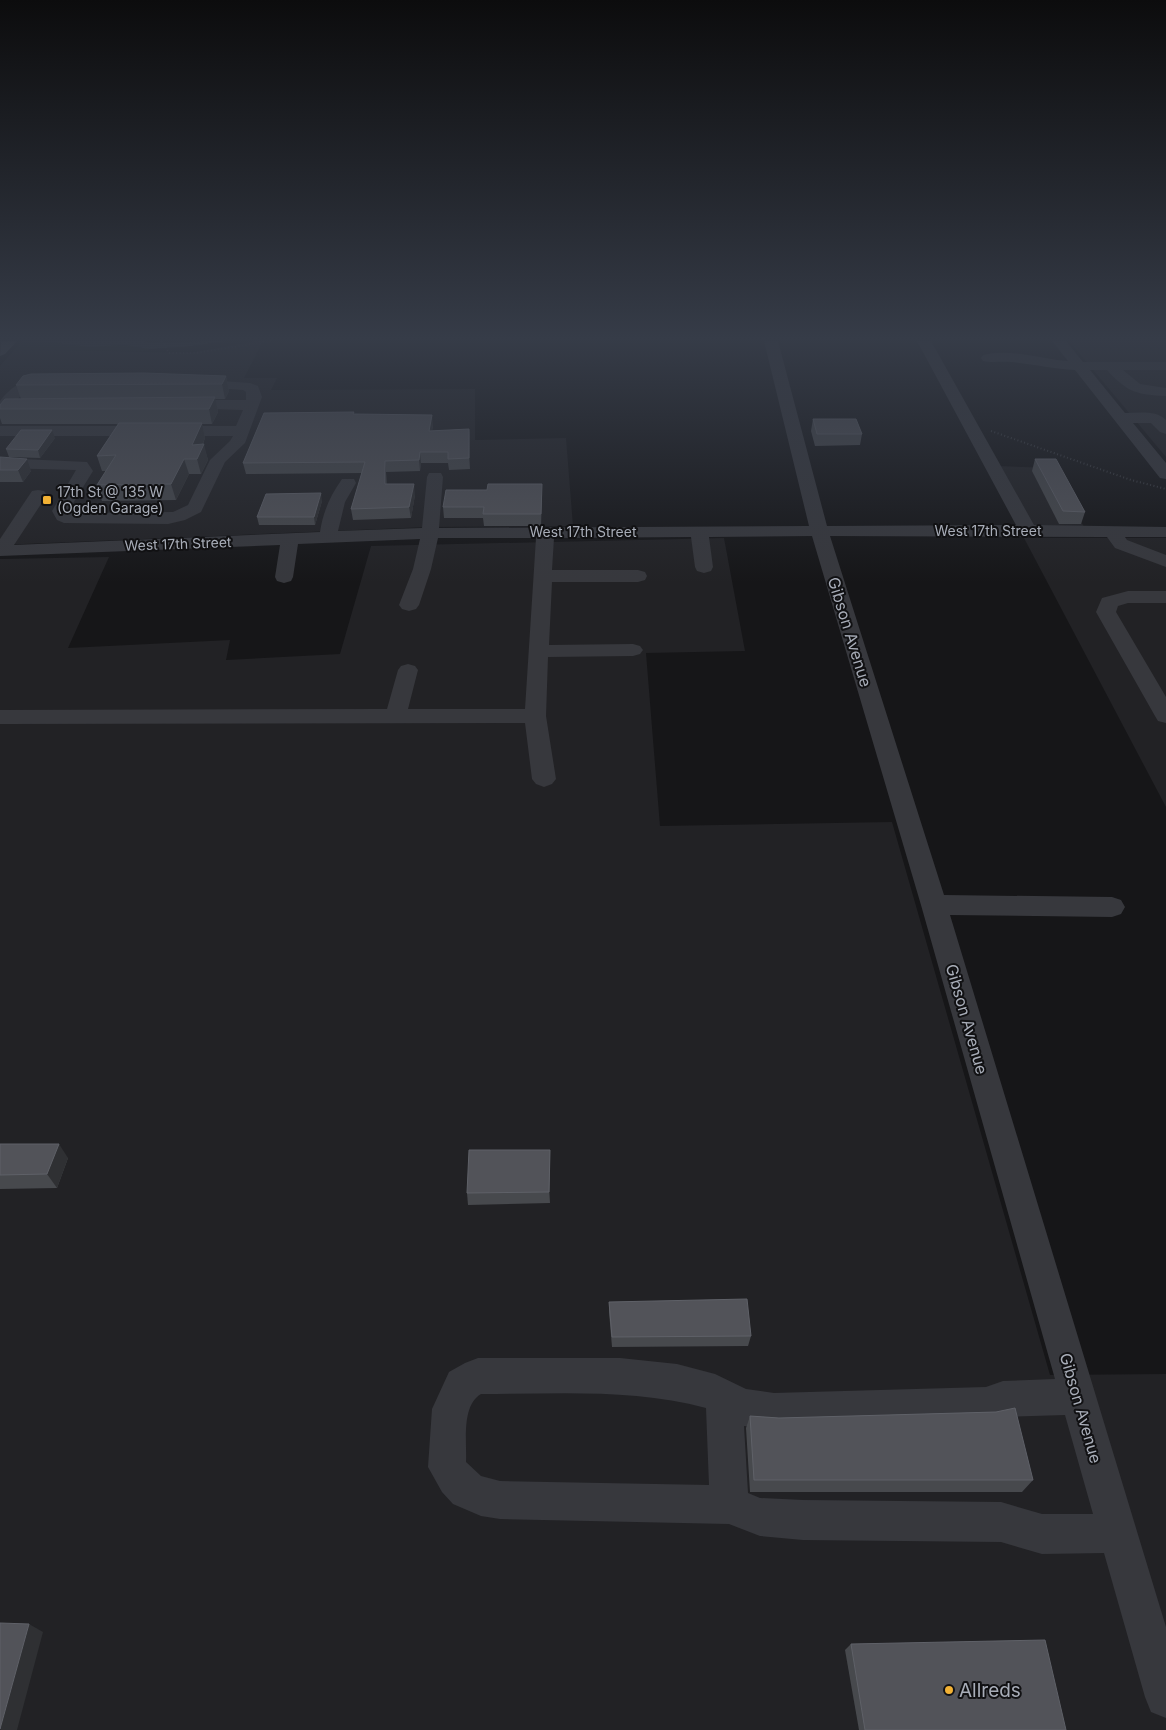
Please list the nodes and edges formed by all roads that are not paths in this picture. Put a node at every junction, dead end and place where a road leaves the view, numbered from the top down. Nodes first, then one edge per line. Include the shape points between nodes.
1 (246, 422) edge
2 (791, 422) edge
3 (969, 422) edge
4 (1125, 422) edge
5 (0, 431) edge
6 (96, 431) junction
7 (242, 431) junction
8 (1159, 457) edge
9 (0, 464) edge
10 (74, 464) junction
11 (1166, 474) edge
12 (436, 476) dead end
13 (348, 483) dead end
14 (38, 495) dead end
15 (1028, 530) junction
16 (819, 531) junction
17 (1112, 531) junction
18 (545, 532) junction
19 (699, 532) junction
20 (1166, 532) edge
21 (430, 533) junction
22 (328, 538) junction
23 (290, 539) junction
24 (5, 551) edge
25 (1166, 561) edge
26 (704, 567) dead end
27 (0, 571) edge
28 (543, 576) junction
29 (638, 576) dead end
30 (284, 577) dead end
31 (1166, 597) edge
32 (409, 605) dead end
33 (633, 650) dead end
34 (539, 651) junction
35 (408, 670) dead end
36 (396, 715) junction
37 (535, 716) junction
38 (1166, 716) edge
39 (0, 717) edge
40 (544, 779) dead end
41 (934, 905) junction
42 (1112, 907) dead end
43 (1078, 1396) junction
44 (724, 1399) junction
45 (729, 1505) junction
46 (1118, 1533) junction
47 (1166, 1697) edge

1 - 7 street
2 - 16 street, Gibson Avenue
3 - 15 street
4 - 8 street
5 - 6 street
6 - 7 street
6 - 10 street
7 - 10 street via 237,443 218,460 195,508 168,519 86,520 63,516 63,505 85,470
8 - 11 street
9 - 10 street
12 - 21 street
13 - 22 street via 336,502
14 - 24 street
15 - 16 street, West 17th Street
15 - 17 street, West 17th Street
16 - 19 street, West 17th Street
16 - 41 street, Gibson Avenue
17 - 20 street, West 17th Street
17 - 25 street via 1121,544
18 - 19 street, West 17th Street
18 - 21 street, West 17th Street
18 - 28 street
19 - 26 street
21 - 22 street, West 17th Street
21 - 32 street
22 - 23 street, West 17th Street
23 - 24 street, West 17th Street
23 - 30 street
24 - 27 street
28 - 29 street
28 - 34 street
31 - 38 street via 1128,597 1110,602 1106,612
33 - 34 street
34 - 37 street
35 - 36 street
36 - 37 street
36 - 39 street
37 - 40 street
41 - 42 street
41 - 43 street, Gibson Avenue
43 - 44 street via 1010,1398 986,1405 774,1411 742,1407
43 - 46 street, Gibson Avenue
44 - 45 street
44 - 45 street via 715,1392 677,1382 620,1376 478,1376 462,1385 450,1409 447,1467 454,1479 467,1490 481,1497 500,1500
45 - 46 street via 768,1518 1001,1522 1042,1534
46 - 47 street, Gibson Avenue

